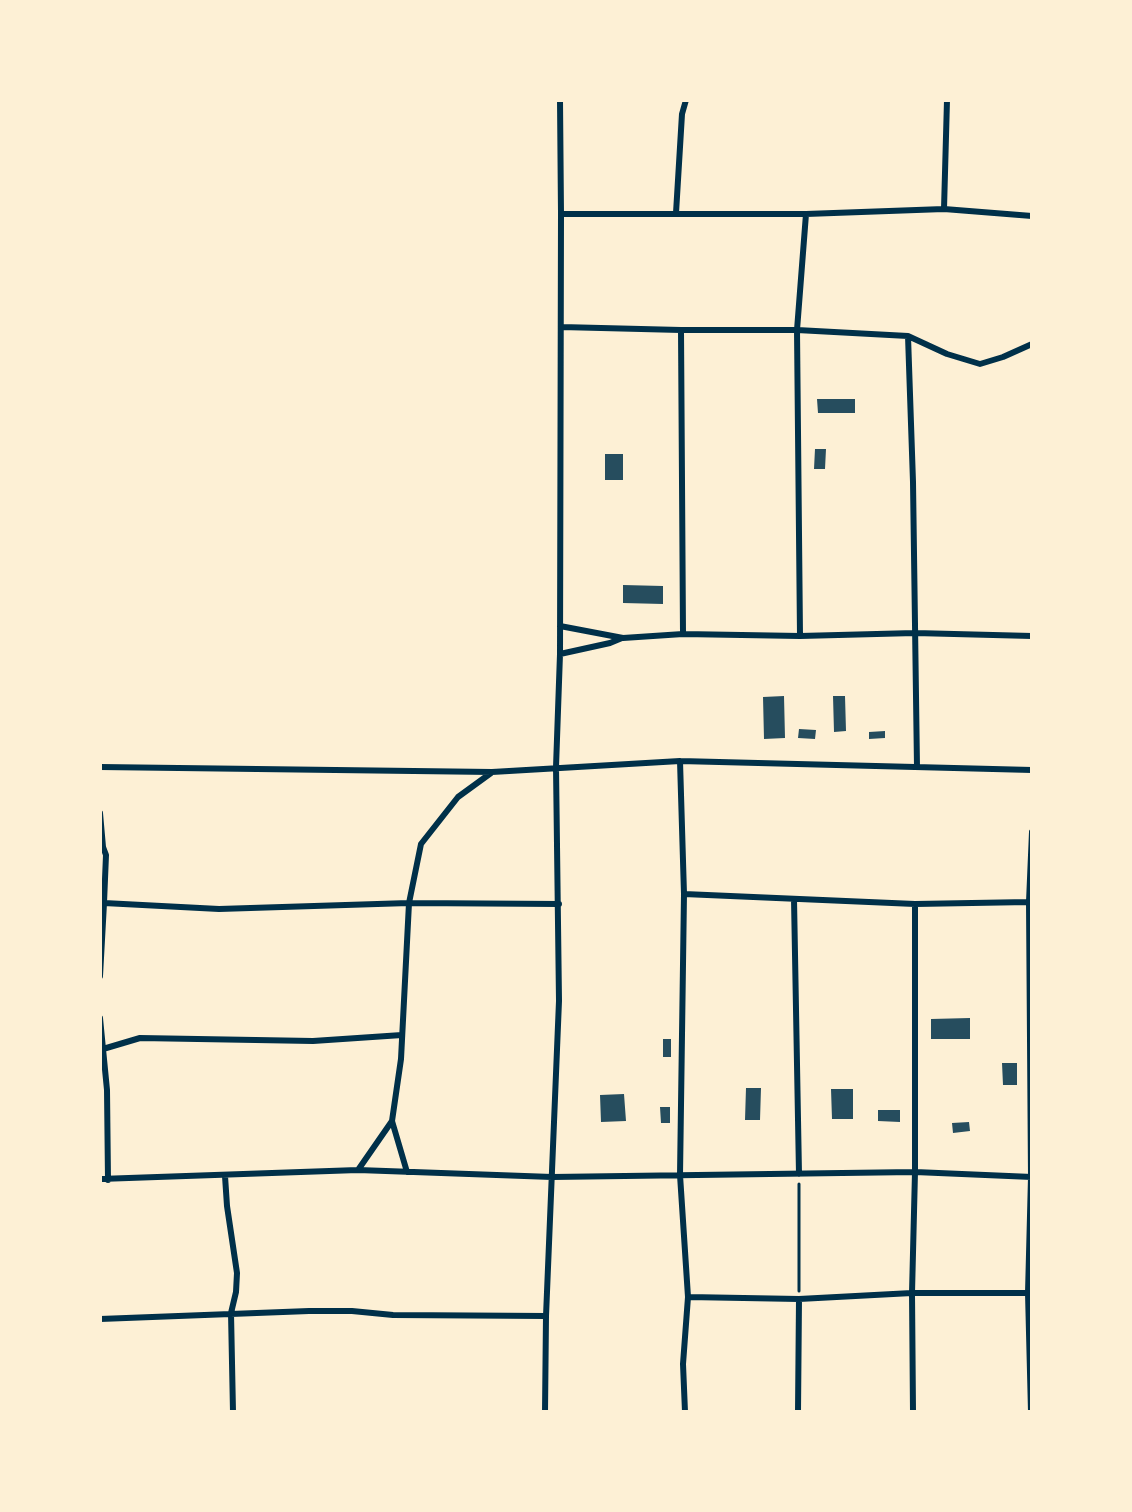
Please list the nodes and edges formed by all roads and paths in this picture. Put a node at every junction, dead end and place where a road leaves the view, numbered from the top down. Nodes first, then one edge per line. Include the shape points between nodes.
1 (560, 100) edge
2 (686, 100) edge
3 (946, 100) edge
4 (944, 209) junction
5 (676, 213) junction
6 (561, 214) junction
7 (806, 214) junction
8 (1032, 216) edge
9 (561, 327) junction
10 (681, 330) junction
11 (797, 330) junction
12 (908, 336) junction
13 (1032, 344) edge
14 (560, 626) junction
15 (915, 633) junction
16 (683, 634) junction
17 (801, 636) junction
18 (1032, 636) edge
19 (623, 638) junction
20 (560, 654) junction
21 (680, 761) junction
22 (100, 767) edge
23 (556, 767) junction
24 (916, 767) junction
25 (1032, 770) edge
26 (492, 772) junction
27 (100, 813) edge
28 (1032, 832) edge
29 (684, 894) junction
30 (794, 899) junction
31 (1029, 902) junction
32 (104, 903) junction
33 (409, 903) junction
34 (559, 903) junction
35 (915, 904) junction
36 (100, 976) edge
37 (100, 1018) edge
38 (402, 1035) junction
39 (103, 1048) junction
40 (392, 1120) junction
41 (358, 1170) junction
42 (407, 1172) junction
43 (915, 1172) junction
44 (799, 1174) junction
45 (680, 1175) junction
46 (225, 1176) junction
47 (1031, 1176) edge
48 (552, 1177) junction
49 (100, 1179) edge
50 (108, 1180) junction
51 (912, 1293) junction
52 (1030, 1293) edge
53 (688, 1297) junction
54 (799, 1299) junction
55 (231, 1313) junction
56 (546, 1316) junction
57 (100, 1318) edge
58 (233, 1412) edge
59 (545, 1412) edge
60 (685, 1412) edge
61 (798, 1412) edge
62 (913, 1412) edge
63 (1031, 1412) edge

1 - 6 street
2 - 5 street
3 - 4 street
4 - 7 street
4 - 8 street
5 - 6 street
5 - 7 street
6 - 9 street
7 - 11 street
9 - 10 street
9 - 14 street
10 - 11 street
10 - 16 street
11 - 12 street
11 - 17 street
12 - 13 street via 980,364
12 - 15 street
14 - 19 street
14 - 20 street
15 - 17 street
15 - 18 street
15 - 24 street
16 - 17 street
16 - 19 street
19 - 20 street
20 - 23 street
21 - 23 street
21 - 24 street
21 - 29 street
22 - 26 street
23 - 26 street
23 - 34 street
24 - 25 street
26 - 33 street via 458,797 423,839
27 - 32 street via 106,855
28 - 31 street
29 - 30 street
29 - 45 street
30 - 35 street
30 - 44 street
31 - 35 street
31 - 47 street
32 - 33 street via 219,909
32 - 36 street
33 - 34 street
33 - 38 street
34 - 48 street
35 - 43 street
37 - 39 street
38 - 39 street via 313,1041 140,1038
38 - 40 street
39 - 50 street
40 - 41 street
40 - 42 street
41 - 42 street
41 - 46 street
42 - 48 street
43 - 44 street
43 - 47 street
43 - 51 street
44 - 45 street
44 - 54 path
45 - 48 street
45 - 53 street
46 - 50 street
46 - 55 street via 237,1273
47 - 52 street
48 - 56 street
49 - 50 street
51 - 52 street
51 - 54 street
51 - 62 street
52 - 63 street
53 - 54 street
53 - 60 street
54 - 61 street
55 - 56 street via 352,1311
55 - 57 street
55 - 58 street
56 - 59 street

